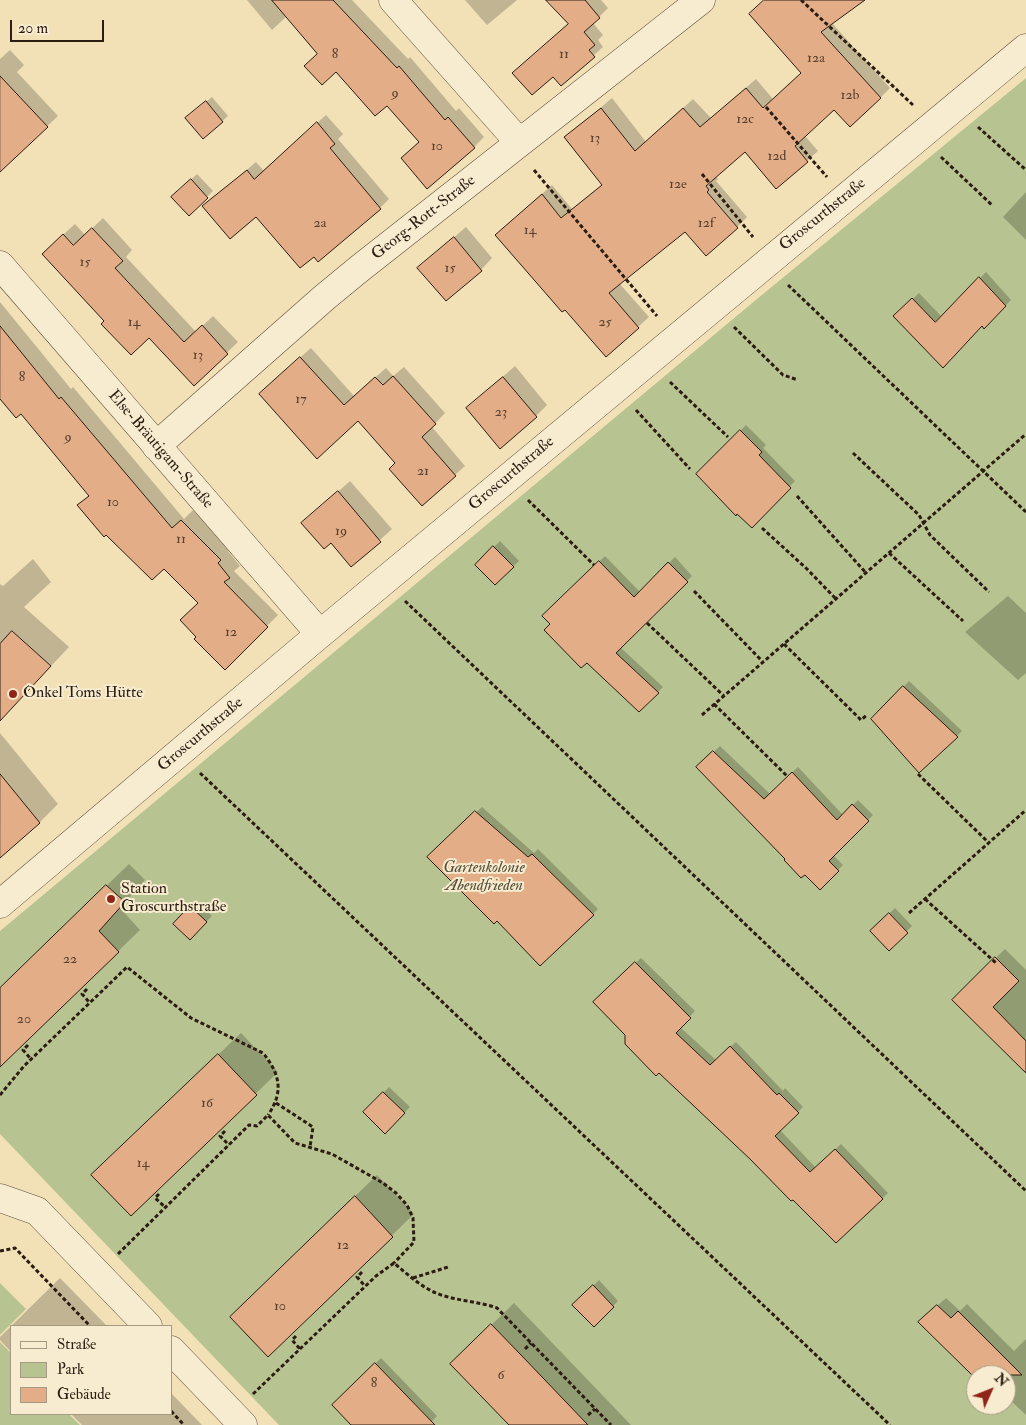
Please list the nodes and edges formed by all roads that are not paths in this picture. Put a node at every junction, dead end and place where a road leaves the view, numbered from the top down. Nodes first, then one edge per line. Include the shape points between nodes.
1 (393, 0) edge
2 (701, 0) edge
3 (1026, 48) edge
4 (519, 142) junction
5 (0, 265) edge
6 (156, 446) junction
7 (320, 634) junction
8 (0, 904) edge
9 (0, 1198) edge
10 (147, 1325) edge
11 (172, 1351) edge
12 (238, 1420) edge

1 - 4 street
2 - 4 street, Georg-Rott-Straße
3 - 7 street, Groscurthstraße via 926,130 761,252 714,306
4 - 6 street, Georg-Rott-Straße via 325,297
5 - 6 street, Else-Bräutigam-Straße
6 - 7 street, Else-Bräutigam-Straße
7 - 8 street, Groscurthstraße
9 - 10 street via 37,1210
11 - 12 street

